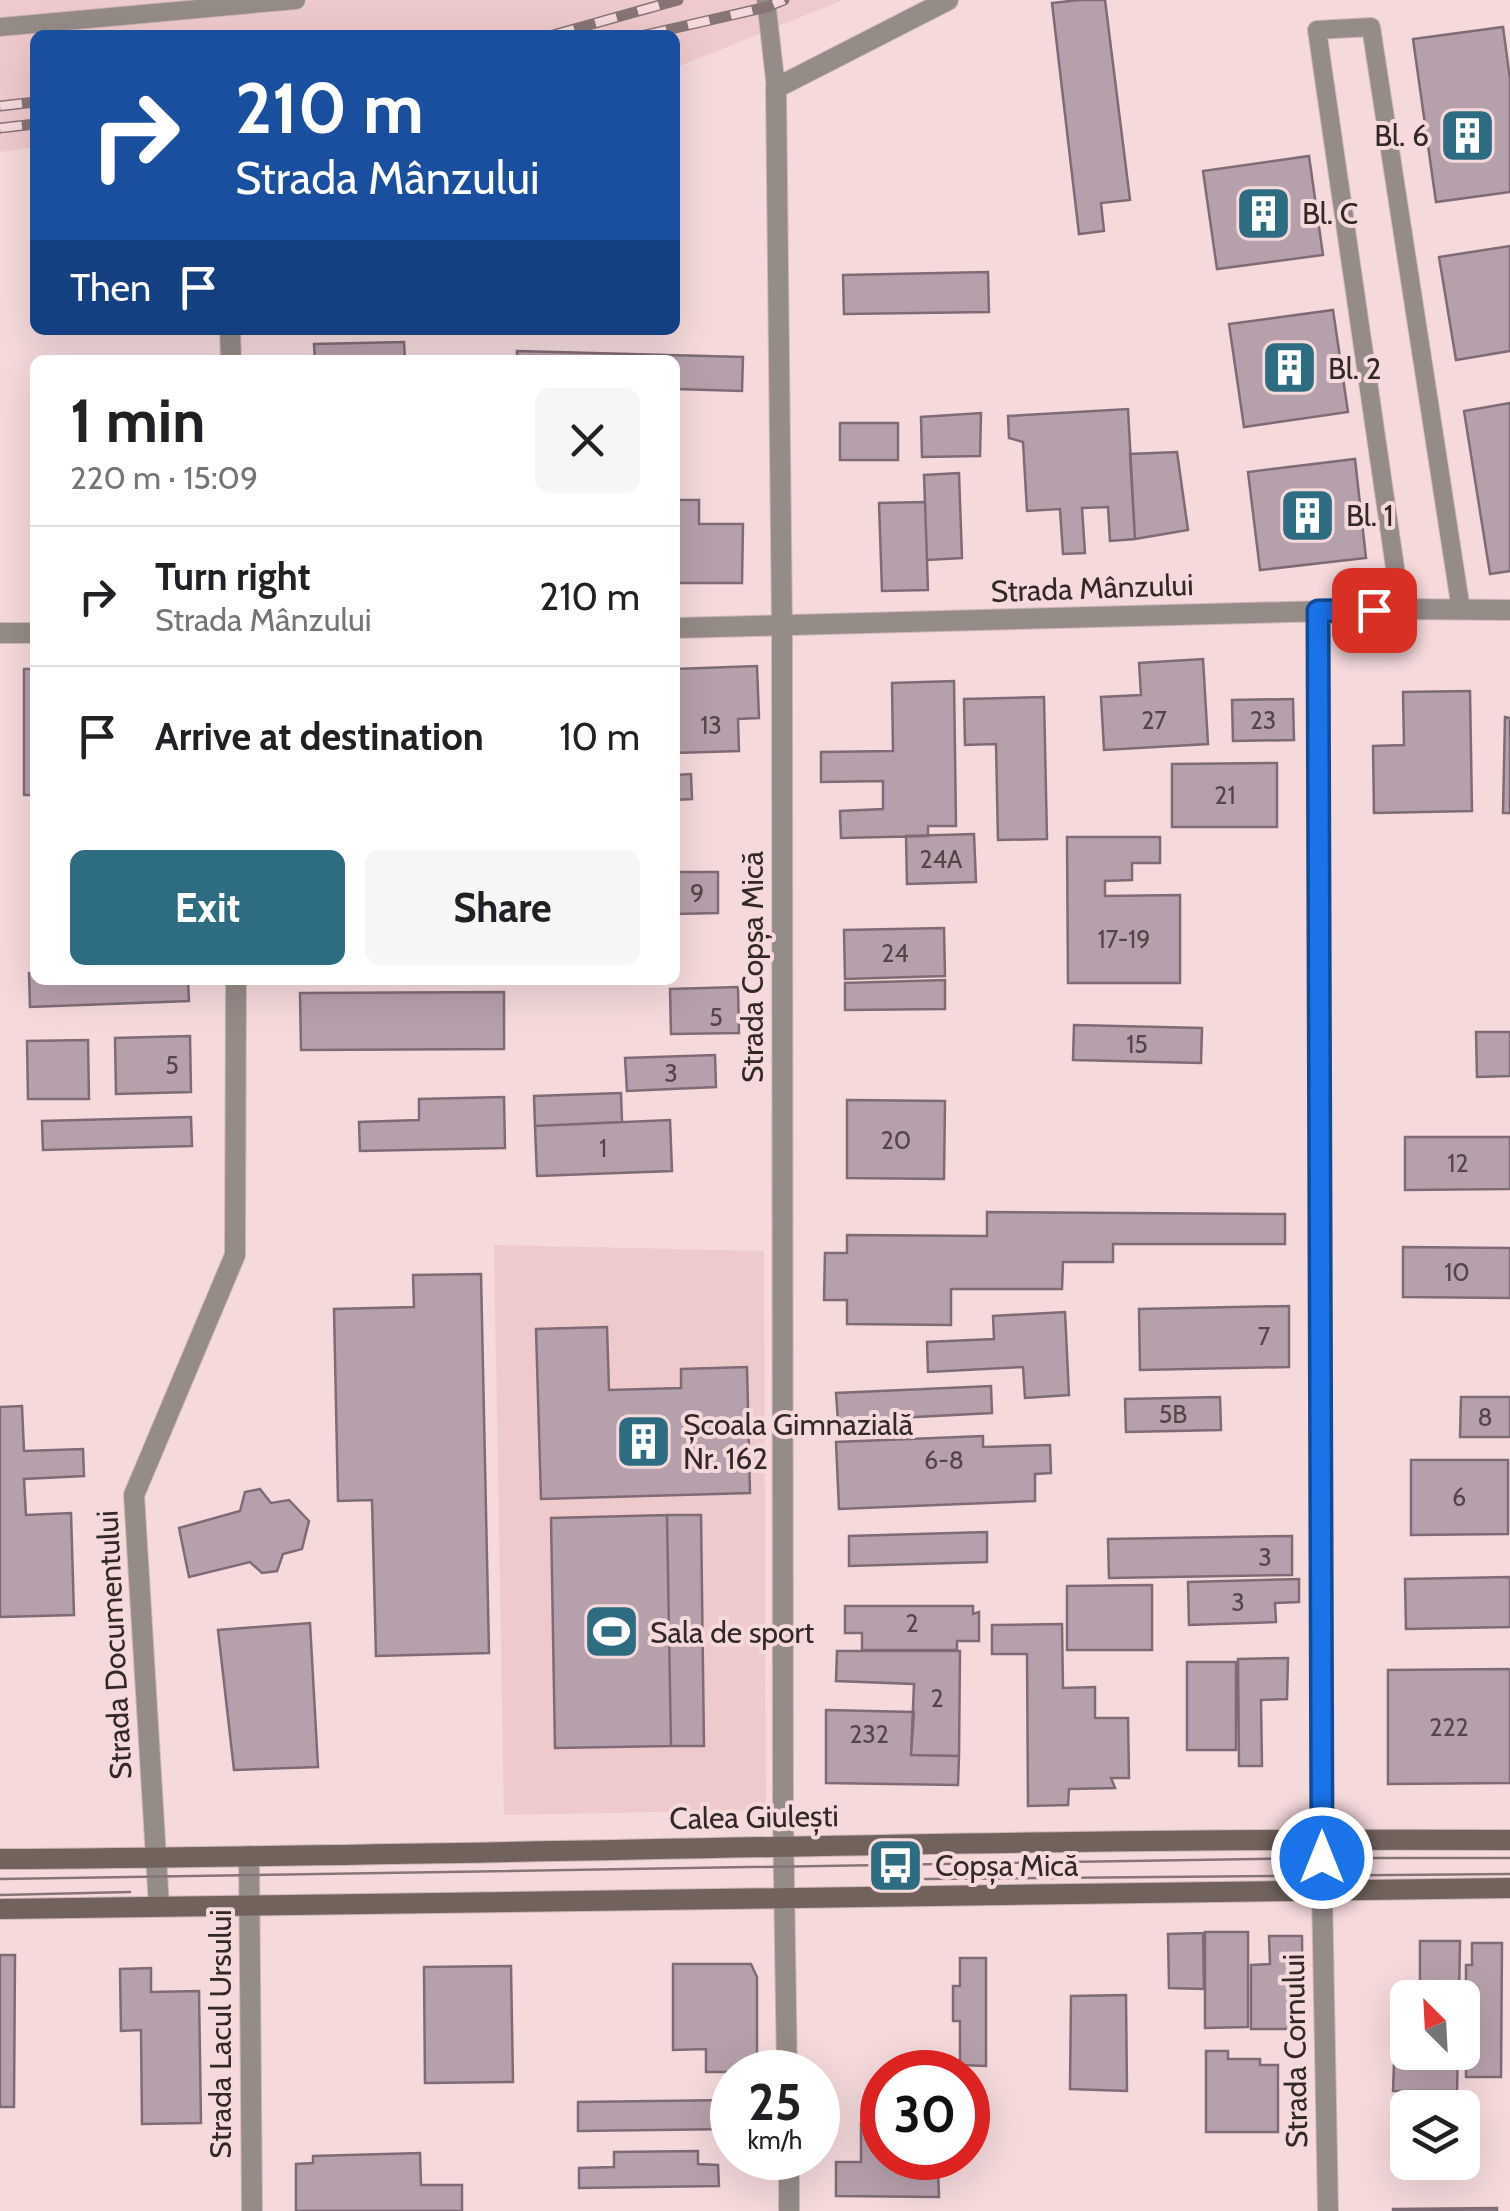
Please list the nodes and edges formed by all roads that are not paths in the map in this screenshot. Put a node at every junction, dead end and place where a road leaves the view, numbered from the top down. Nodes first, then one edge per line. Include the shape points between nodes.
1 (296, 0) edge
2 (766, 0) edge
3 (948, 0) edge
4 (0, 27) edge
5 (776, 88) junction
6 (1401, 610) junction
7 (1461, 610) junction
8 (1510, 610) edge
9 (1318, 611) junction
10 (782, 626) junction
11 (680, 628) edge
12 (0, 633) edge
13 (30, 633) edge
14 (236, 985) edge
15 (1322, 1839) junction
16 (1510, 1840) edge
17 (783, 1846) junction
18 (249, 1856) junction
19 (156, 1858) junction
20 (0, 1859) edge
21 (1510, 1888) edge
22 (1322, 1890) junction
23 (785, 1898) junction
24 (159, 1906) junction
25 (249, 1906) junction
26 (0, 1909) edge
27 (787, 2050) edge
28 (789, 2180) edge
29 (252, 2211) edge
30 (790, 2211) edge
31 (1328, 2211) edge

1 - 4 lane
2 - 5 lane
3 - 5 street
5 - 10 street, Strada Copșa Mică
6 - 7 street, Strada Mânzului
6 - 7 lane via 1317,30 1371,28
6 - 9 street, Strada Mânzului
7 - 8 street, Strada Mânzului
9 - 10 street, Strada Mânzului
9 - 15 street, Strada Cornului
10 - 11 street, Strada Mânzului
10 - 17 street, Strada Copșa Mică
12 - 13 street
14 - 19 street, Strada Documentului via 235,1255 134,1496
15 - 16 main road, Calea Giulești
15 - 17 main road, Calea Giulești
15 - 22 street, Strada Cornului
17 - 18 main road, Calea Giulești
17 - 23 street, Strada Copșa Mică
18 - 19 main road, Calea Giulești
18 - 25 street, Strada Lacul Ursului
19 - 20 main road, Calea Giulești
19 - 24 street, Strada Documentului
21 - 22 main road
22 - 23 main road
22 - 31 street, Strada Cornului
23 - 25 main road
23 - 27 street, Strada Copșa Mică
24 - 25 main road
24 - 26 main road
25 - 29 street, Strada Lacul Ursului
28 - 30 street

